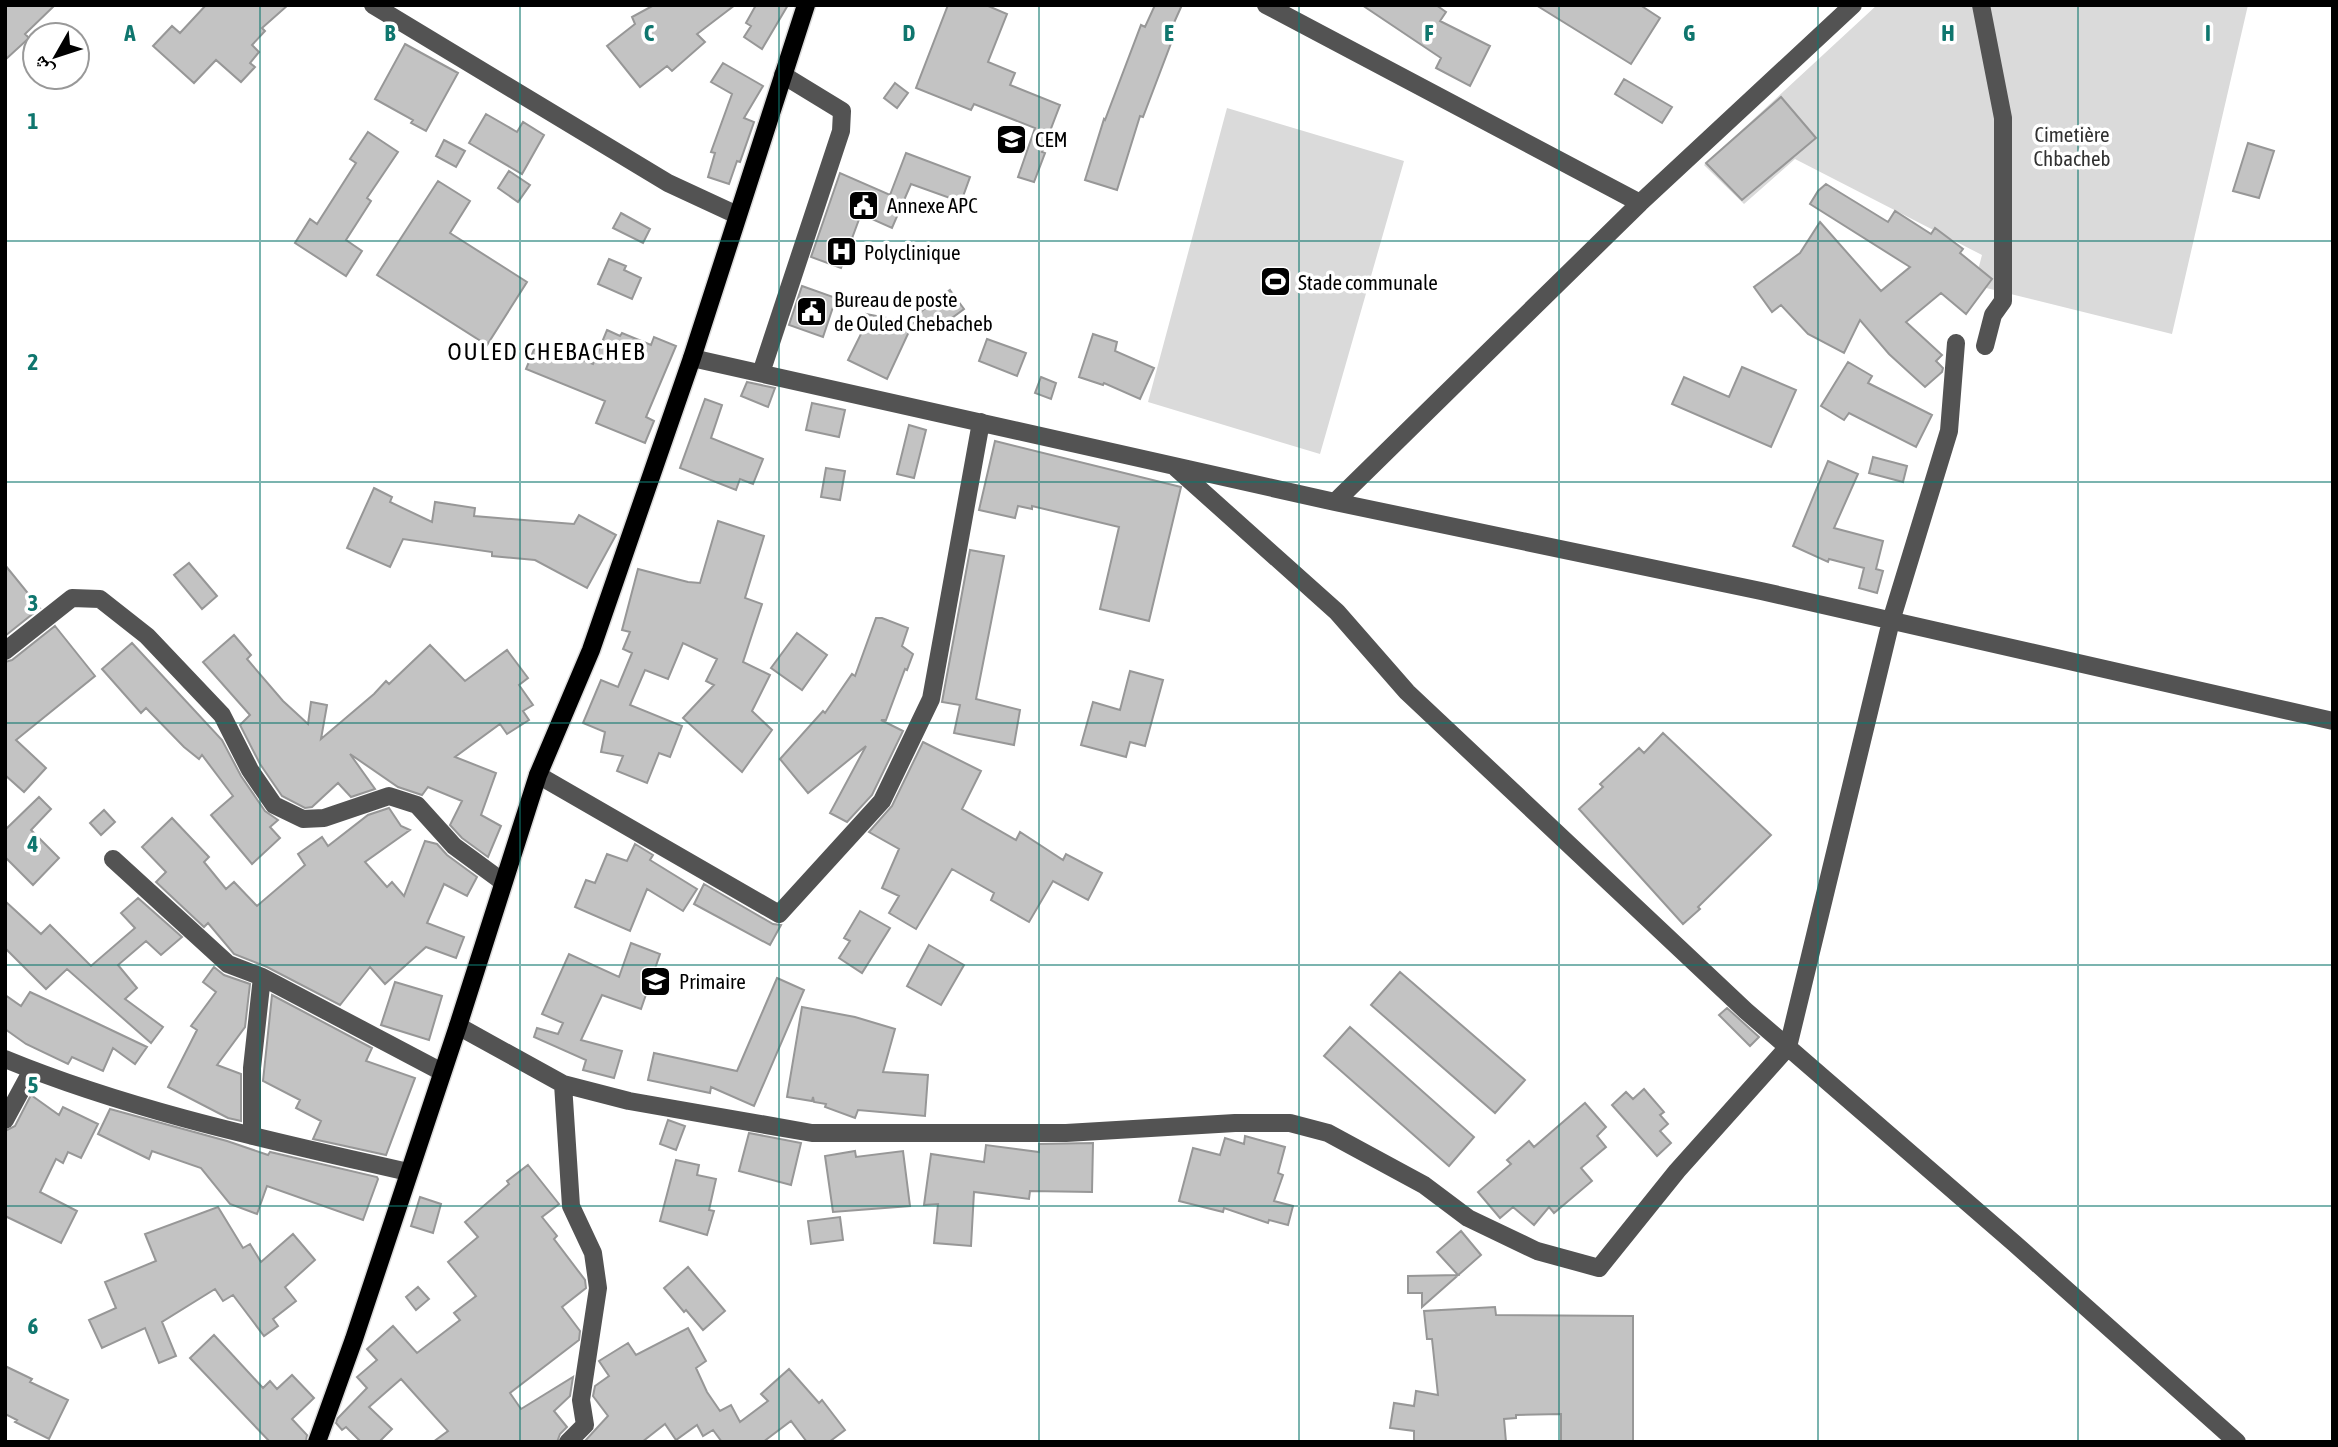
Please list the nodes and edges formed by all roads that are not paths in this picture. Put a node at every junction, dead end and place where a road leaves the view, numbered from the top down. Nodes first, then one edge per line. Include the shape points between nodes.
1 (373, 5) edge
2 (806, 5) edge
3 (1266, 5) edge
4 (1853, 5) edge
5 (1981, 5) edge
6 (783, 75) junction
7 (1640, 203) junction
8 (737, 215) junction
9 (1956, 343) dead end
10 (1985, 346) dead end
11 (692, 358) junction
12 (761, 373) junction
13 (981, 422) junction
14 (1174, 466) junction
15 (1335, 502) junction
16 (1891, 621) junction
17 (5, 650) edge
18 (2333, 721) edge
19 (538, 775) junction
20 (113, 859) dead end
21 (502, 882) junction
22 (262, 977) junction
23 (458, 1026) junction
24 (1788, 1047) junction
25 (5, 1059) edge
26 (32, 1070) junction
27 (442, 1072) junction
28 (563, 1084) junction
29 (5, 1120) edge
30 (252, 1136) junction
31 (408, 1172) junction
32 (317, 1442) edge
33 (568, 1442) edge
34 (2237, 1442) edge

1 - 8 street via 668,183
2 - 6 main road
3 - 7 street
4 - 7 street
5 - 10 street via 2003,118 2003,301 1993,314
6 - 8 main road
6 - 12 street via 842,111 841,131
7 - 15 street
8 - 11 main road
9 - 16 street via 1949,431
11 - 12 street
11 - 19 main road via 591,650
12 - 13 street
13 - 14 street
13 - 19 street via 932,699 882,801 779,914
14 - 15 street
14 - 24 street via 1336,612 1407,692
15 - 16 street
16 - 18 street
16 - 24 street
17 - 21 street via 72,598 100,599 147,636 222,715 274,805 303,819 324,818 389,796 417,804 454,846
19 - 21 main road
20 - 22 street via 228,964
21 - 23 main road
22 - 27 street
22 - 30 street via 252,1068
23 - 27 main road
23 - 28 street
24 - 28 street via 1677,1171 1599,1268 1537,1251 1468,1218 1424,1185 1328,1133 1290,1123 1066,1133 812,1133 629,1101
24 - 34 street
25 - 26 street
26 - 29 street
26 - 30 street
27 - 31 main road
28 - 33 street via 571,1206 593,1253 598,1288 581,1400 585,1425
30 - 31 street
31 - 32 main road

